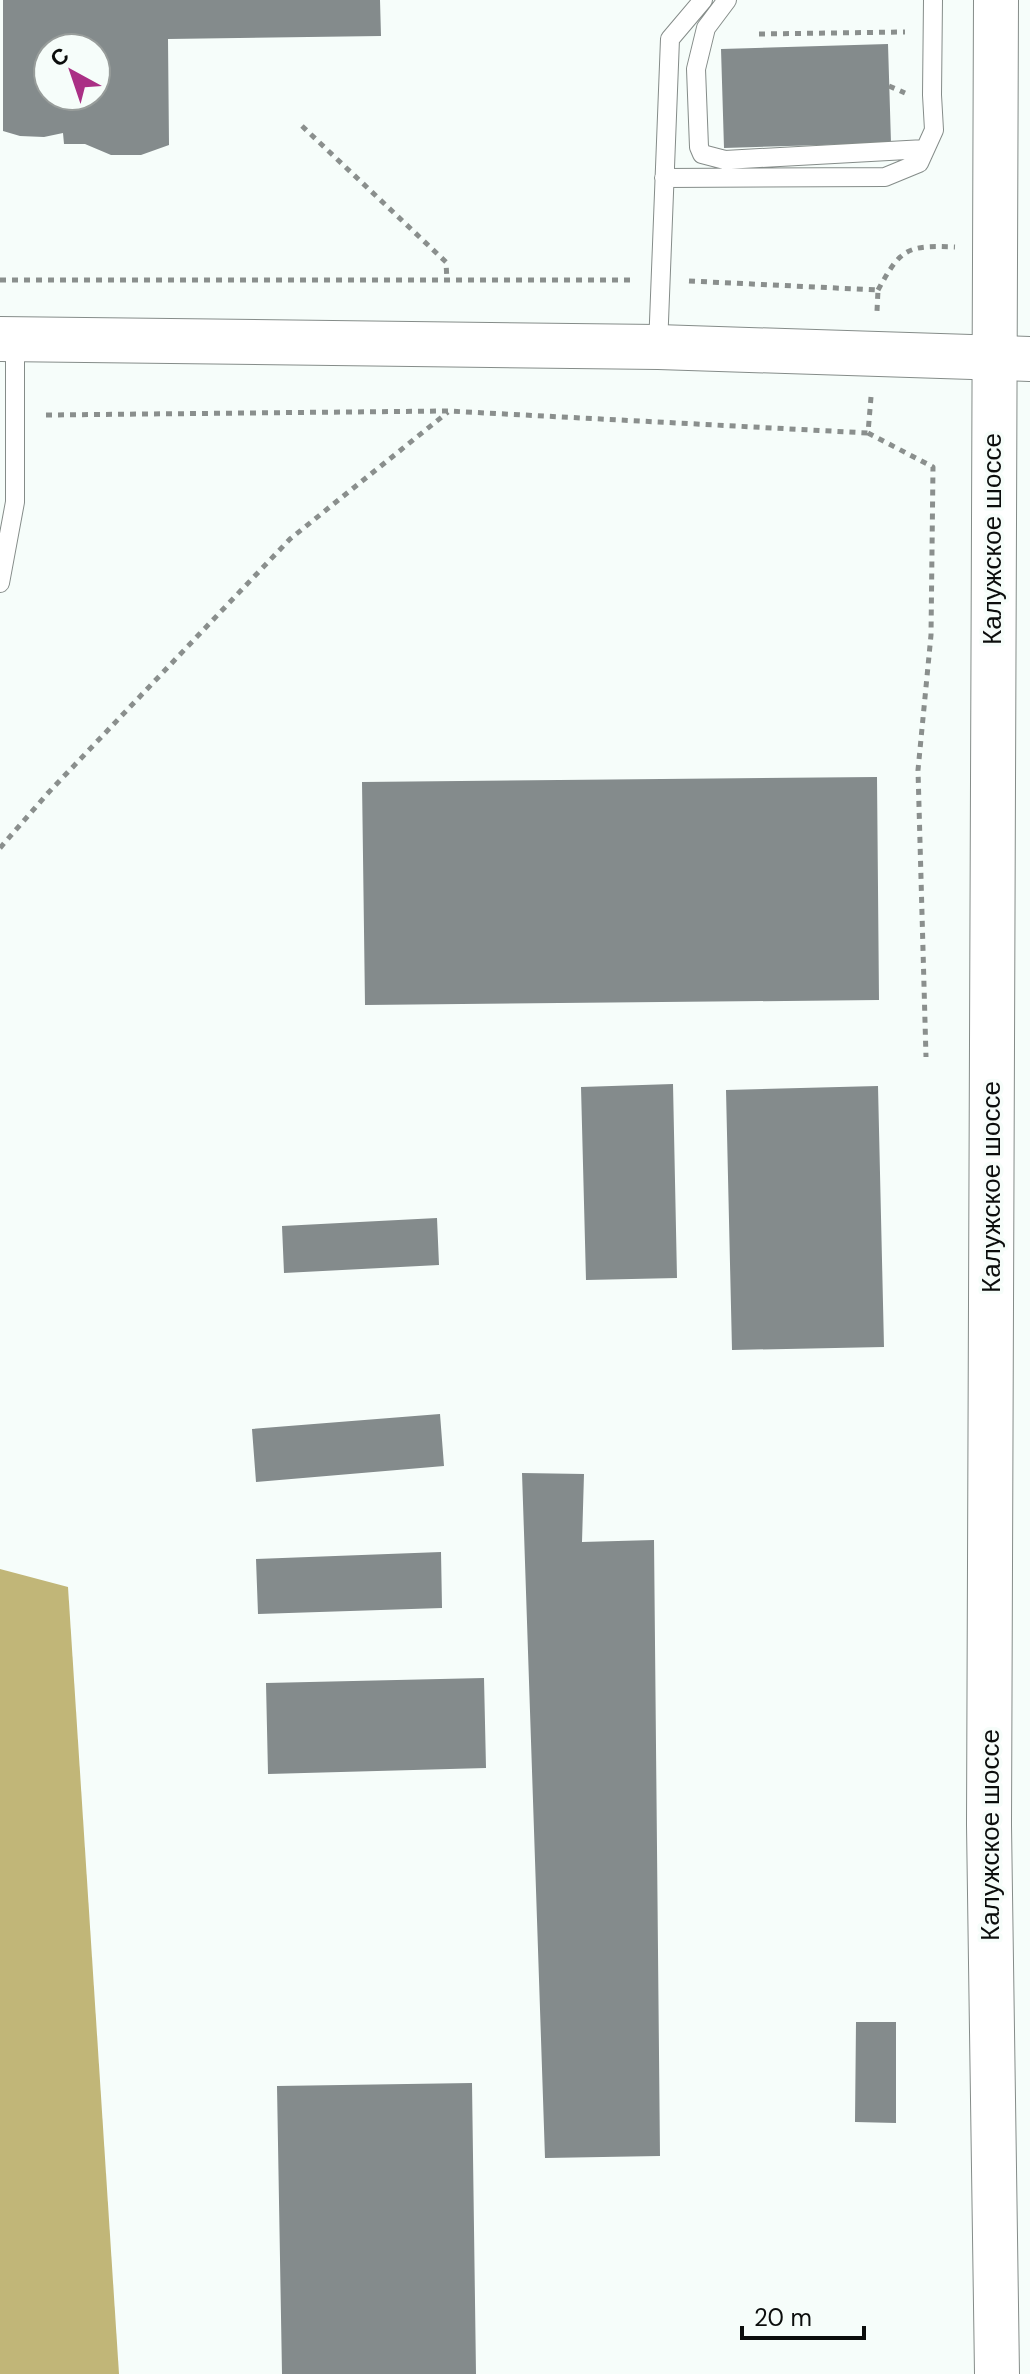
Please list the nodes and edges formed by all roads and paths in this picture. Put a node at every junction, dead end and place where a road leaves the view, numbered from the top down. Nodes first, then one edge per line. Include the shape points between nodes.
1 (703, 0) edge
2 (727, 0) edge
3 (933, 0) edge
4 (996, 0) edge
5 (907, 32) dead end
6 (759, 34) dead end
7 (910, 79) dead end
8 (911, 95) dead end
9 (302, 126) dead end
10 (925, 149) junction
11 (664, 178) junction
12 (957, 247) dead end
13 (0, 280) edge
14 (661, 280) junction
15 (447, 281) junction
16 (878, 290) junction
17 (8, 339) edge
18 (658, 347) junction
19 (875, 355) junction
20 (1012, 359) edge
21 (448, 411) junction
22 (15, 415) junction
23 (868, 433) junction
24 (0, 583) edge
25 (0, 848) edge
26 (926, 1057) dead end
27 (997, 2374) edge

1 - 11 lane via 670,39
2 - 10 lane via 706,28 696,69 702,154 725,160
3 - 10 lane via 934,130
4 - 20 main road, Калужское шоссе via 997,250
5 - 6 path
7 - 8 path
9 - 15 path via 446,262
10 - 11 lane via 919,163 885,177
11 - 14 lane
12 - 16 path via 918,246 894,260
13 - 15 path
14 - 15 path
14 - 16 path
14 - 18 lane
16 - 19 path
17 - 18 main road
17 - 22 lane
18 - 19 main road
19 - 20 main road
19 - 23 path
20 - 27 main road, Калужское шоссе via 989,1825
21 - 22 path
21 - 23 path
21 - 25 path via 290,539
22 - 24 lane via 15,502
23 - 26 path via 933,467 931,635 918,770

